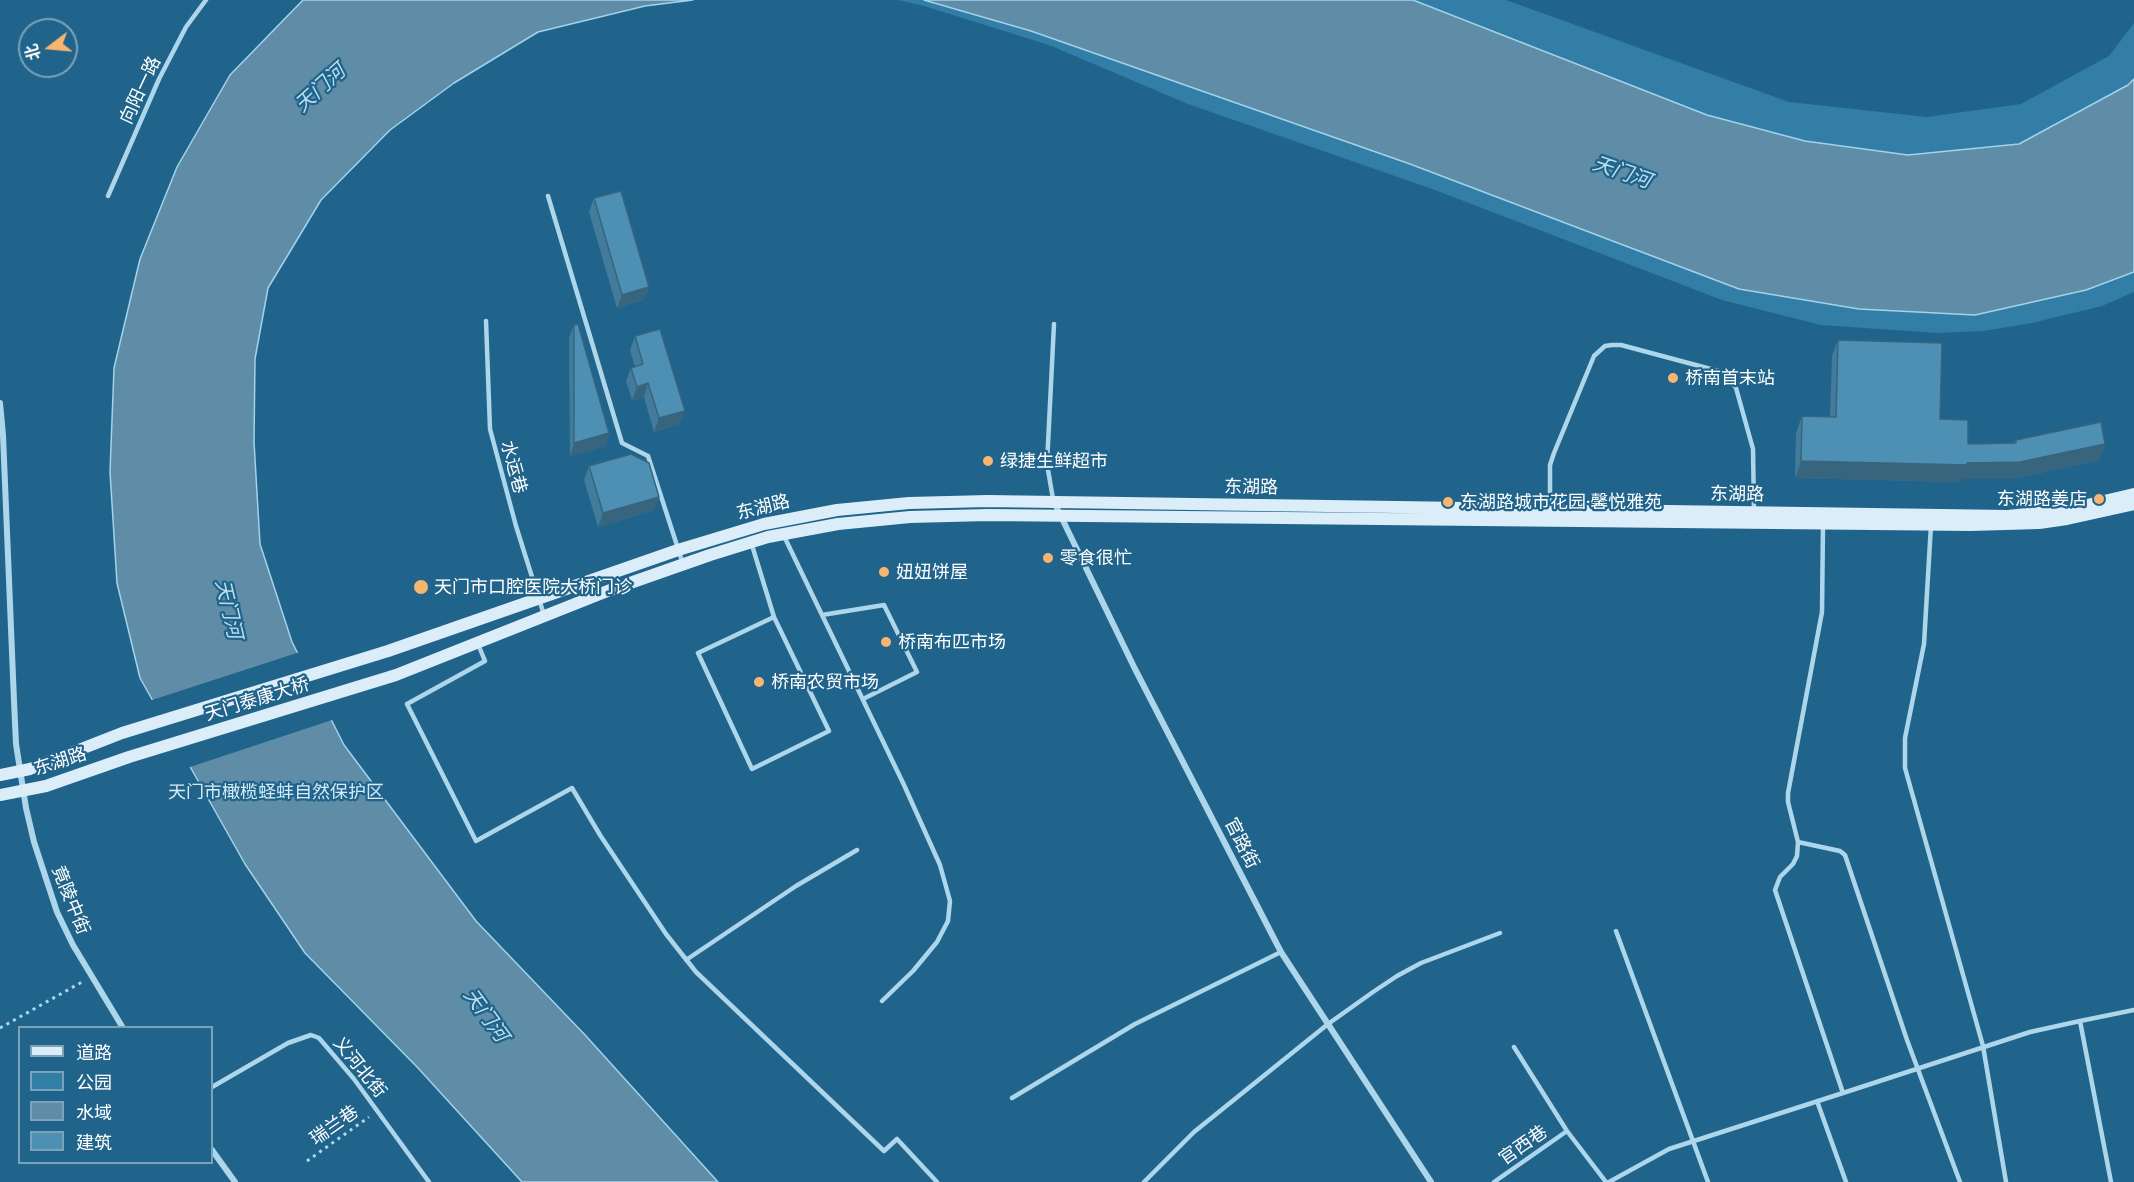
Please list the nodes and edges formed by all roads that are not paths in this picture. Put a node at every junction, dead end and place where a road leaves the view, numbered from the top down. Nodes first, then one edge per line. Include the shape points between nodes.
1 (206, 0) edge
2 (108, 196) dead end
3 (548, 196) dead end
4 (486, 321) dead end
5 (1054, 324) dead end
6 (0, 403) edge
7 (2134, 494) edge
8 (1054, 502) junction
9 (2134, 504) edge
10 (1550, 510) junction
11 (1754, 512) junction
12 (1060, 516) junction
13 (777, 521) junction
14 (1823, 524) junction
15 (1931, 525) junction
16 (783, 534) junction
17 (751, 542) junction
18 (678, 550) junction
19 (683, 564) junction
20 (538, 598) junction
21 (544, 615) junction
22 (822, 615) junction
23 (774, 617) junction
24 (478, 643) junction
25 (388, 651) joint
26 (396, 675) joint
27 (863, 699) junction
28 (122, 733) joint
29 (129, 757) joint
30 (20, 772) junction
31 (0, 775) edge
32 (23, 792) junction
33 (0, 795) edge
34 (1798, 842) junction
35 (856, 850) dead end
36 (1616, 932) dead end
37 (1500, 933) dead end
38 (1281, 952) junction
39 (686, 960) junction
40 (882, 1001) dead end
41 (2134, 1010) edge
42 (2080, 1021) junction
43 (1328, 1024) junction
44 (122, 1026) edge
45 (1983, 1046) junction
46 (1514, 1047) dead end
47 (1917, 1067) junction
48 (213, 1086) edge
49 (1843, 1093) junction
50 (1012, 1098) dead end
51 (1817, 1101) junction
52 (1568, 1131) junction
53 (1693, 1142) junction
54 (213, 1151) edge
55 (235, 1182) edge
56 (429, 1182) edge
57 (937, 1182) edge
58 (1144, 1182) edge
59 (1431, 1182) edge
60 (1494, 1182) edge
61 (1608, 1182) edge
62 (1707, 1182) edge
63 (1846, 1182) edge
64 (1960, 1182) edge
65 (2006, 1182) edge
66 (2111, 1182) edge

1 - 2 lane, 向阳一路 via 186,27 159,79
3 - 18 lane via 622,443 648,456
4 - 20 lane, 水运巷 via 490,429
5 - 8 lane via 1047,464
6 - 30 street, 竟陵中街
7 - 11 main road, 东湖路 via 2066,510 2018,515
8 - 10 main road, 东湖路
8 - 12 street, 官路街
8 - 13 main road, 东湖路 via 897,504
9 - 15 main road, 东湖路 via 2039,523
10 - 11 main road, 东湖路
10 - 11 lane via 1550,465 1594,356 1605,346 1621,345 1722,372 1730,378 1753,449
12 - 14 main road, 东湖路
12 - 16 main road, 东湖路 via 910,517
12 - 38 street, 官路街
13 - 16 lane
13 - 18 main road, 东湖路
14 - 15 main road, 东湖路
14 - 34 lane via 1822,612 1788,793
15 - 45 lane via 1924,644 1905,738 1905,768
16 - 17 main road, 东湖路
16 - 22 lane
17 - 19 main road, 东湖路
17 - 23 lane
18 - 19 lane
18 - 20 main road, 东湖路
19 - 21 main road, 东湖路
20 - 21 lane, 水运巷
20 - 25 main road, 东湖路
21 - 24 main road, 东湖路
22 - 27 lane
22 - 27 lane via 884,605 917,672
23 - 23 lane via 829,731 752,769 698,652
24 - 26 main road, 东湖路
24 - 39 lane via 485,661 406,704 476,841 572,788
25 - 28 main road, 天门泰康大桥
26 - 29 main road, 天门泰康大桥
27 - 40 lane via 940,865 950,901 948,921 937,942
28 - 30 main road, 东湖路
29 - 32 main road, 东湖路
30 - 31 main road, 东湖路
30 - 32 street, 竟陵中街
32 - 33 main road, 东湖路
32 - 44 street, 竟陵中街 via 53,900 73,945
34 - 47 lane via 1845,855
34 - 49 lane via 1797,856 1775,890
35 - 39 lane
36 - 53 lane
37 - 43 lane via 1421,963
38 - 43 street, 官路街
38 - 50 lane via 1135,1024
39 - 57 lane via 720,997 884,1151 897,1138
41 - 42 lane
42 - 45 lane
42 - 66 lane
43 - 58 lane via 1194,1132
43 - 59 street, 官路街
45 - 47 lane
45 - 65 lane
46 - 52 lane
47 - 49 lane
47 - 64 lane
48 - 56 lane, 义河北街 via 288,1043 311,1035 319,1038
49 - 51 lane
51 - 53 lane
51 - 63 lane
52 - 60 lane, 官西巷
52 - 61 lane
53 - 61 lane via 1669,1149
53 - 62 lane
54 - 55 street

